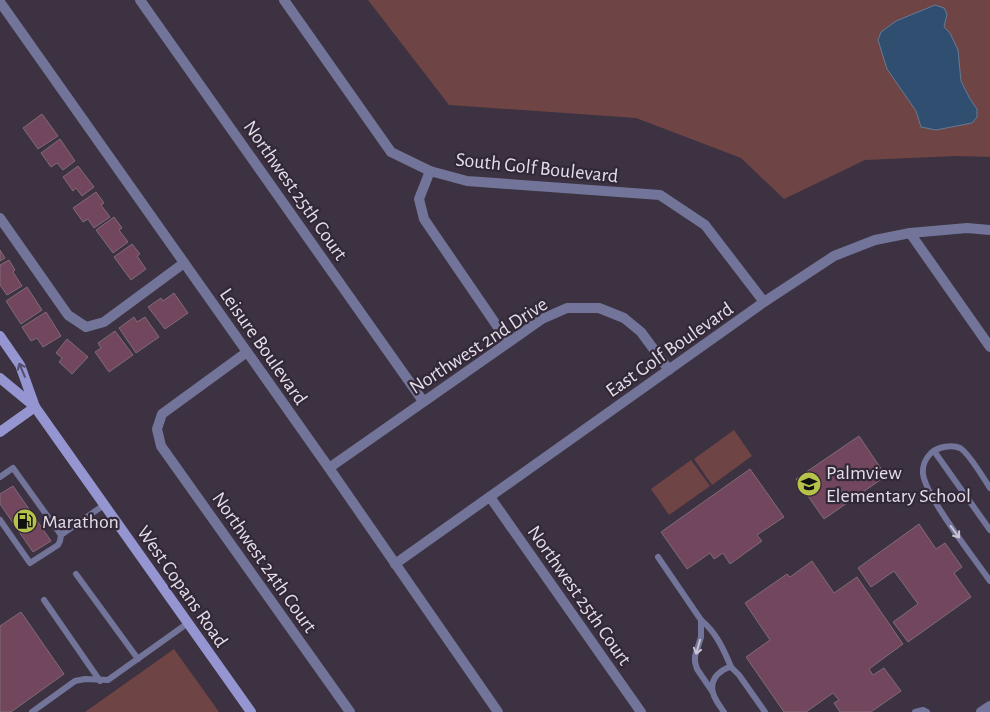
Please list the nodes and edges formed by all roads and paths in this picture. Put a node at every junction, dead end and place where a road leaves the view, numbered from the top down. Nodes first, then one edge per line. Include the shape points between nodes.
1 (140, 0) edge
2 (284, 0) edge
3 (0, 2) edge
4 (430, 172) junction
5 (0, 218) edge
6 (990, 230) edge
7 (910, 233) junction
8 (184, 263) junction
9 (764, 302) junction
10 (0, 336) edge
11 (508, 342) junction
12 (990, 347) edge
13 (247, 352) junction
14 (669, 370) junction
15 (0, 378) edge
16 (423, 401) junction
17 (36, 407) junction
18 (0, 432) edge
19 (934, 451) junction
20 (329, 468) junction
21 (0, 477) edge
22 (990, 488) edge
23 (490, 497) junction
24 (104, 505) junction
25 (0, 520) edge
26 (990, 530) edge
27 (61, 535) junction
28 (658, 557) dead end
29 (395, 564) junction
30 (76, 574) dead end
31 (990, 581) edge
32 (44, 600) dead end
33 (701, 620) junction
34 (188, 623) junction
35 (138, 659) junction
36 (732, 667) junction
37 (100, 681) junction
38 (712, 691) junction
39 (990, 706) edge
40 (32, 712) edge
41 (251, 712) edge
42 (350, 712) edge
43 (498, 712) edge
44 (641, 712) edge
45 (724, 712) edge
46 (765, 712) edge
47 (915, 712) edge
48 (927, 712) edge
49 (981, 712) edge

1 - 16 street, Northwest 25th Court
2 - 4 street, South Golf Boulevard via 391,152
3 - 8 street, Leisure Boulevard
4 - 9 street, South Golf Boulevard via 467,181 660,196 705,225
4 - 11 street via 419,199 424,219
5 - 8 street via 68,315 86,327 104,322
6 - 7 street, East Golf Boulevard via 967,228
7 - 9 street, East Golf Boulevard via 875,240 834,256
7 - 12 street
8 - 13 street, Leisure Boulevard
9 - 14 street, East Golf Boulevard
17 -> 10 main road, West Copans Road via 20,365
11 - 14 street, Northwest 2nd Drive via 542,319 567,308 599,308 624,318 641,332
11 - 16 street, Northwest 2nd Drive
13 - 20 street, Leisure Boulevard
13 - 42 street, Northwest 24th Court via 162,414 157,429 161,446
14 - 23 street, East Golf Boulevard
15 - 17 main road, West Copans Road
16 - 20 street, Northwest 2nd Drive
17 - 18 main road
17 - 24 main road, West Copans Road
19 - 22 lane via 950,446 959,448
19 - 26 lane
19 -> 31 lane via 923,464 928,489
20 - 29 street, Leisure Boulevard
21 - 27 lane via 14,468
23 - 29 street, East Golf Boulevard
23 - 44 street, Northwest 25th Court
24 - 27 lane
24 - 34 main road, West Copans Road
25 - 27 lane via 30,563 58,545
28 - 33 lane
29 - 43 street, Leisure Boulevard
30 - 35 lane
32 - 37 lane
33 - 36 lane via 714,633
33 -> 38 lane via 696,669
34 - 35 lane
34 - 41 main road, West Copans Road
35 - 37 lane via 108,680
36 - 38 lane via 718,674
36 - 46 lane
37 - 40 lane via 75,681
38 - 45 lane
39 - 49 street
47 - 48 lane

